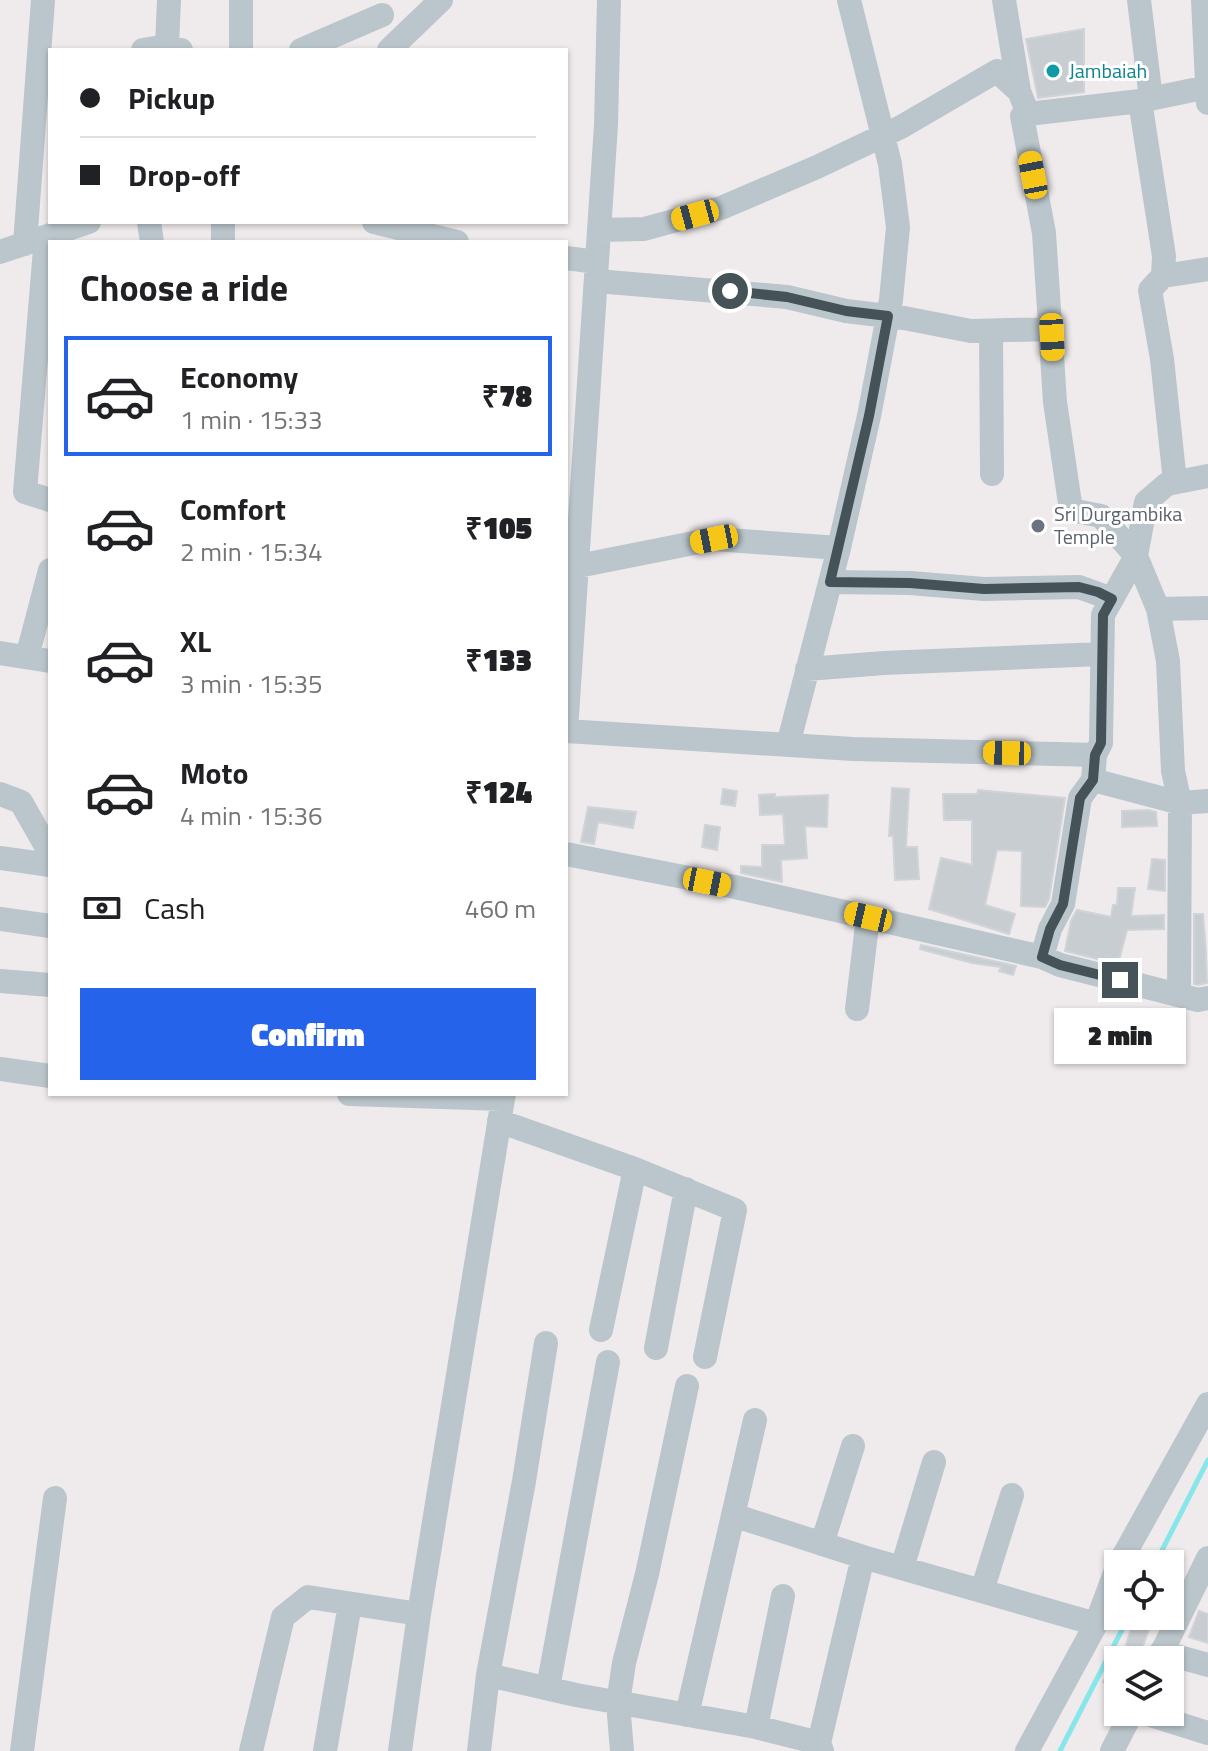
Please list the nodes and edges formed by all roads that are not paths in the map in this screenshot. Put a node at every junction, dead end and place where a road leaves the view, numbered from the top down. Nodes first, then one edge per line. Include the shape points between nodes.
1 (43, 0) edge
2 (169, 0) edge
3 (241, 0) edge
4 (441, 0) edge
5 (609, 0) edge
6 (849, 0) edge
7 (1004, 0) edge
8 (1139, 0) edge
9 (1203, 0) edge
10 (382, 8) edge
11 (413, 27) junction
12 (174, 48) edge
13 (241, 48) edge
14 (305, 48) edge
15 (391, 48) edge
16 (45, 52) edge
17 (1019, 91) junction
18 (1207, 94) edge
19 (1145, 100) junction
20 (1028, 114) junction
21 (883, 135) junction
22 (85, 224) edge
23 (379, 224) edge
24 (599, 230) junction
25 (429, 239) edge
26 (36, 240) junction
27 (0, 252) edge
28 (568, 259) edge
29 (1208, 269) edge
30 (596, 272) junction
31 (1163, 276) junction
32 (888, 316) junction
33 (1051, 329) junction
34 (991, 331) junction
35 (992, 474) dead end
36 (1208, 476) edge
37 (1175, 482) junction
38 (48, 499) edge
39 (839, 548) junction
40 (1136, 556) junction
41 (578, 566) junction
42 (830, 582) junction
43 (48, 585) edge
44 (1112, 599) junction
45 (1208, 608) edge
46 (1158, 609) junction
47 (0, 653) edge
48 (1101, 654) junction
49 (38, 659) edge
50 (807, 669) junction
51 (568, 691) edge
52 (568, 734) edge
53 (788, 745) junction
54 (1095, 755) junction
55 (1093, 780) junction
56 (0, 794) edge
57 (1208, 801) edge
58 (1180, 803) junction
59 (48, 849) edge
60 (568, 854) edge
61 (0, 858) edge
62 (48, 865) edge
63 (868, 917) junction
64 (0, 919) edge
65 (48, 926) edge
66 (1042, 957) junction
67 (0, 981) edge
68 (48, 985) edge
69 (1179, 995) junction
70 (1208, 998) edge
71 (857, 1009) dead end
72 (0, 1069) edge
73 (48, 1076) edge
74 (377, 1096) edge
75 (502, 1105) edge
76 (635, 1169) junction
77 (686, 1189) junction
78 (601, 1330) dead end
79 (546, 1343) dead end
80 (656, 1348) dead end
81 (705, 1357) dead end
82 (608, 1362) dead end
83 (687, 1386) dead end
84 (1208, 1404) edge
85 (755, 1420) dead end
86 (853, 1446) dead end
87 (934, 1462) dead end
88 (1012, 1495) dead end
89 (55, 1498) dead end
90 (733, 1515) junction
91 (822, 1544) junction
92 (1126, 1550) edge
93 (863, 1557) junction
94 (902, 1568) junction
95 (1205, 1571) edge
96 (982, 1591) junction
97 (783, 1596) dead end
98 (1104, 1603) edge
99 (350, 1604) junction
100 (419, 1614) junction
101 (1096, 1624) junction
102 (1165, 1646) edge
103 (1184, 1660) edge
104 (1208, 1665) edge
105 (488, 1675) junction
106 (548, 1688) junction
107 (618, 1703) junction
108 (687, 1715) junction
109 (1184, 1725) edge
110 (1125, 1726) edge
111 (756, 1727) junction
112 (1208, 1733) edge
113 (820, 1747) edge
114 (483, 1750) edge
115 (22, 1751) edge
116 (251, 1751) edge
117 (325, 1751) edge
118 (400, 1751) edge
119 (622, 1751) edge
120 (1027, 1751) edge
121 (1112, 1751) edge

1 - 16 street
2 - 12 street
3 - 13 street
4 - 11 street
5 - 24 street
6 - 21 street
7 - 17 street
8 - 19 street
9 - 18 street
10 - 11 street
10 - 14 street
11 - 15 street
16 - 26 street
17 - 20 street
17 - 21 street via 997,71
18 - 19 street
19 - 20 street
19 - 31 street
20 - 33 street via 1022,116 1044,233
21 - 24 street via 721,208 644,229
21 - 32 street via 898,227
22 - 26 street
23 - 25 street
24 - 30 street
26 - 27 street
26 - 38 street via 25,492
28 - 30 street
29 - 31 street
30 - 32 street
30 - 41 street
31 - 37 street via 1150,290
32 - 34 street
32 - 39 street
33 - 34 street
33 - 40 street via 1055,402 1071,510 1101,516
34 - 35 street
36 - 37 street
37 - 40 street via 1146,502
39 - 41 street via 714,539
39 - 42 street
40 - 44 street
40 - 46 street
41 - 51 street
42 - 44 street via 1079,587
42 - 50 street
43 - 49 street
44 - 48 street via 1103,615
45 - 46 street
46 - 58 street via 1168,661 1173,771
47 - 49 street
48 - 50 street
48 - 54 street via 1101,743
50 - 53 street
52 - 53 street
53 - 54 street
54 - 55 street
55 - 58 street
55 - 66 street via 1080,798 1063,904
56 - 59 street via 21,802
57 - 58 street
58 - 69 street
60 - 63 street
61 - 62 street
63 - 66 street
63 - 71 street
64 - 65 street
66 - 69 street
67 - 68 street
69 - 70 street
72 - 73 street
74 - 75 street
75 - 76 street
75 - 100 street
76 - 77 street
76 - 78 street
77 - 80 street
77 - 81 street via 735,1210
79 - 105 street
82 - 106 street
83 - 107 street
84 - 92 street
85 - 90 street
86 - 91 street
87 - 94 street
88 - 96 street
89 - 115 street
90 - 91 street
90 - 108 street
91 - 93 street
93 - 94 street
93 - 113 street
94 - 96 street
95 - 102 street
96 - 101 street
97 - 111 street
98 - 101 street
99 - 100 street
99 - 116 street via 308,1597 283,1617
99 - 117 street
100 - 118 street
101 - 120 street
103 - 104 street
105 - 106 street
105 - 114 street
106 - 107 street
107 - 108 street
107 - 119 street
108 - 111 street
109 - 112 street
110 - 121 street
111 - 113 street

